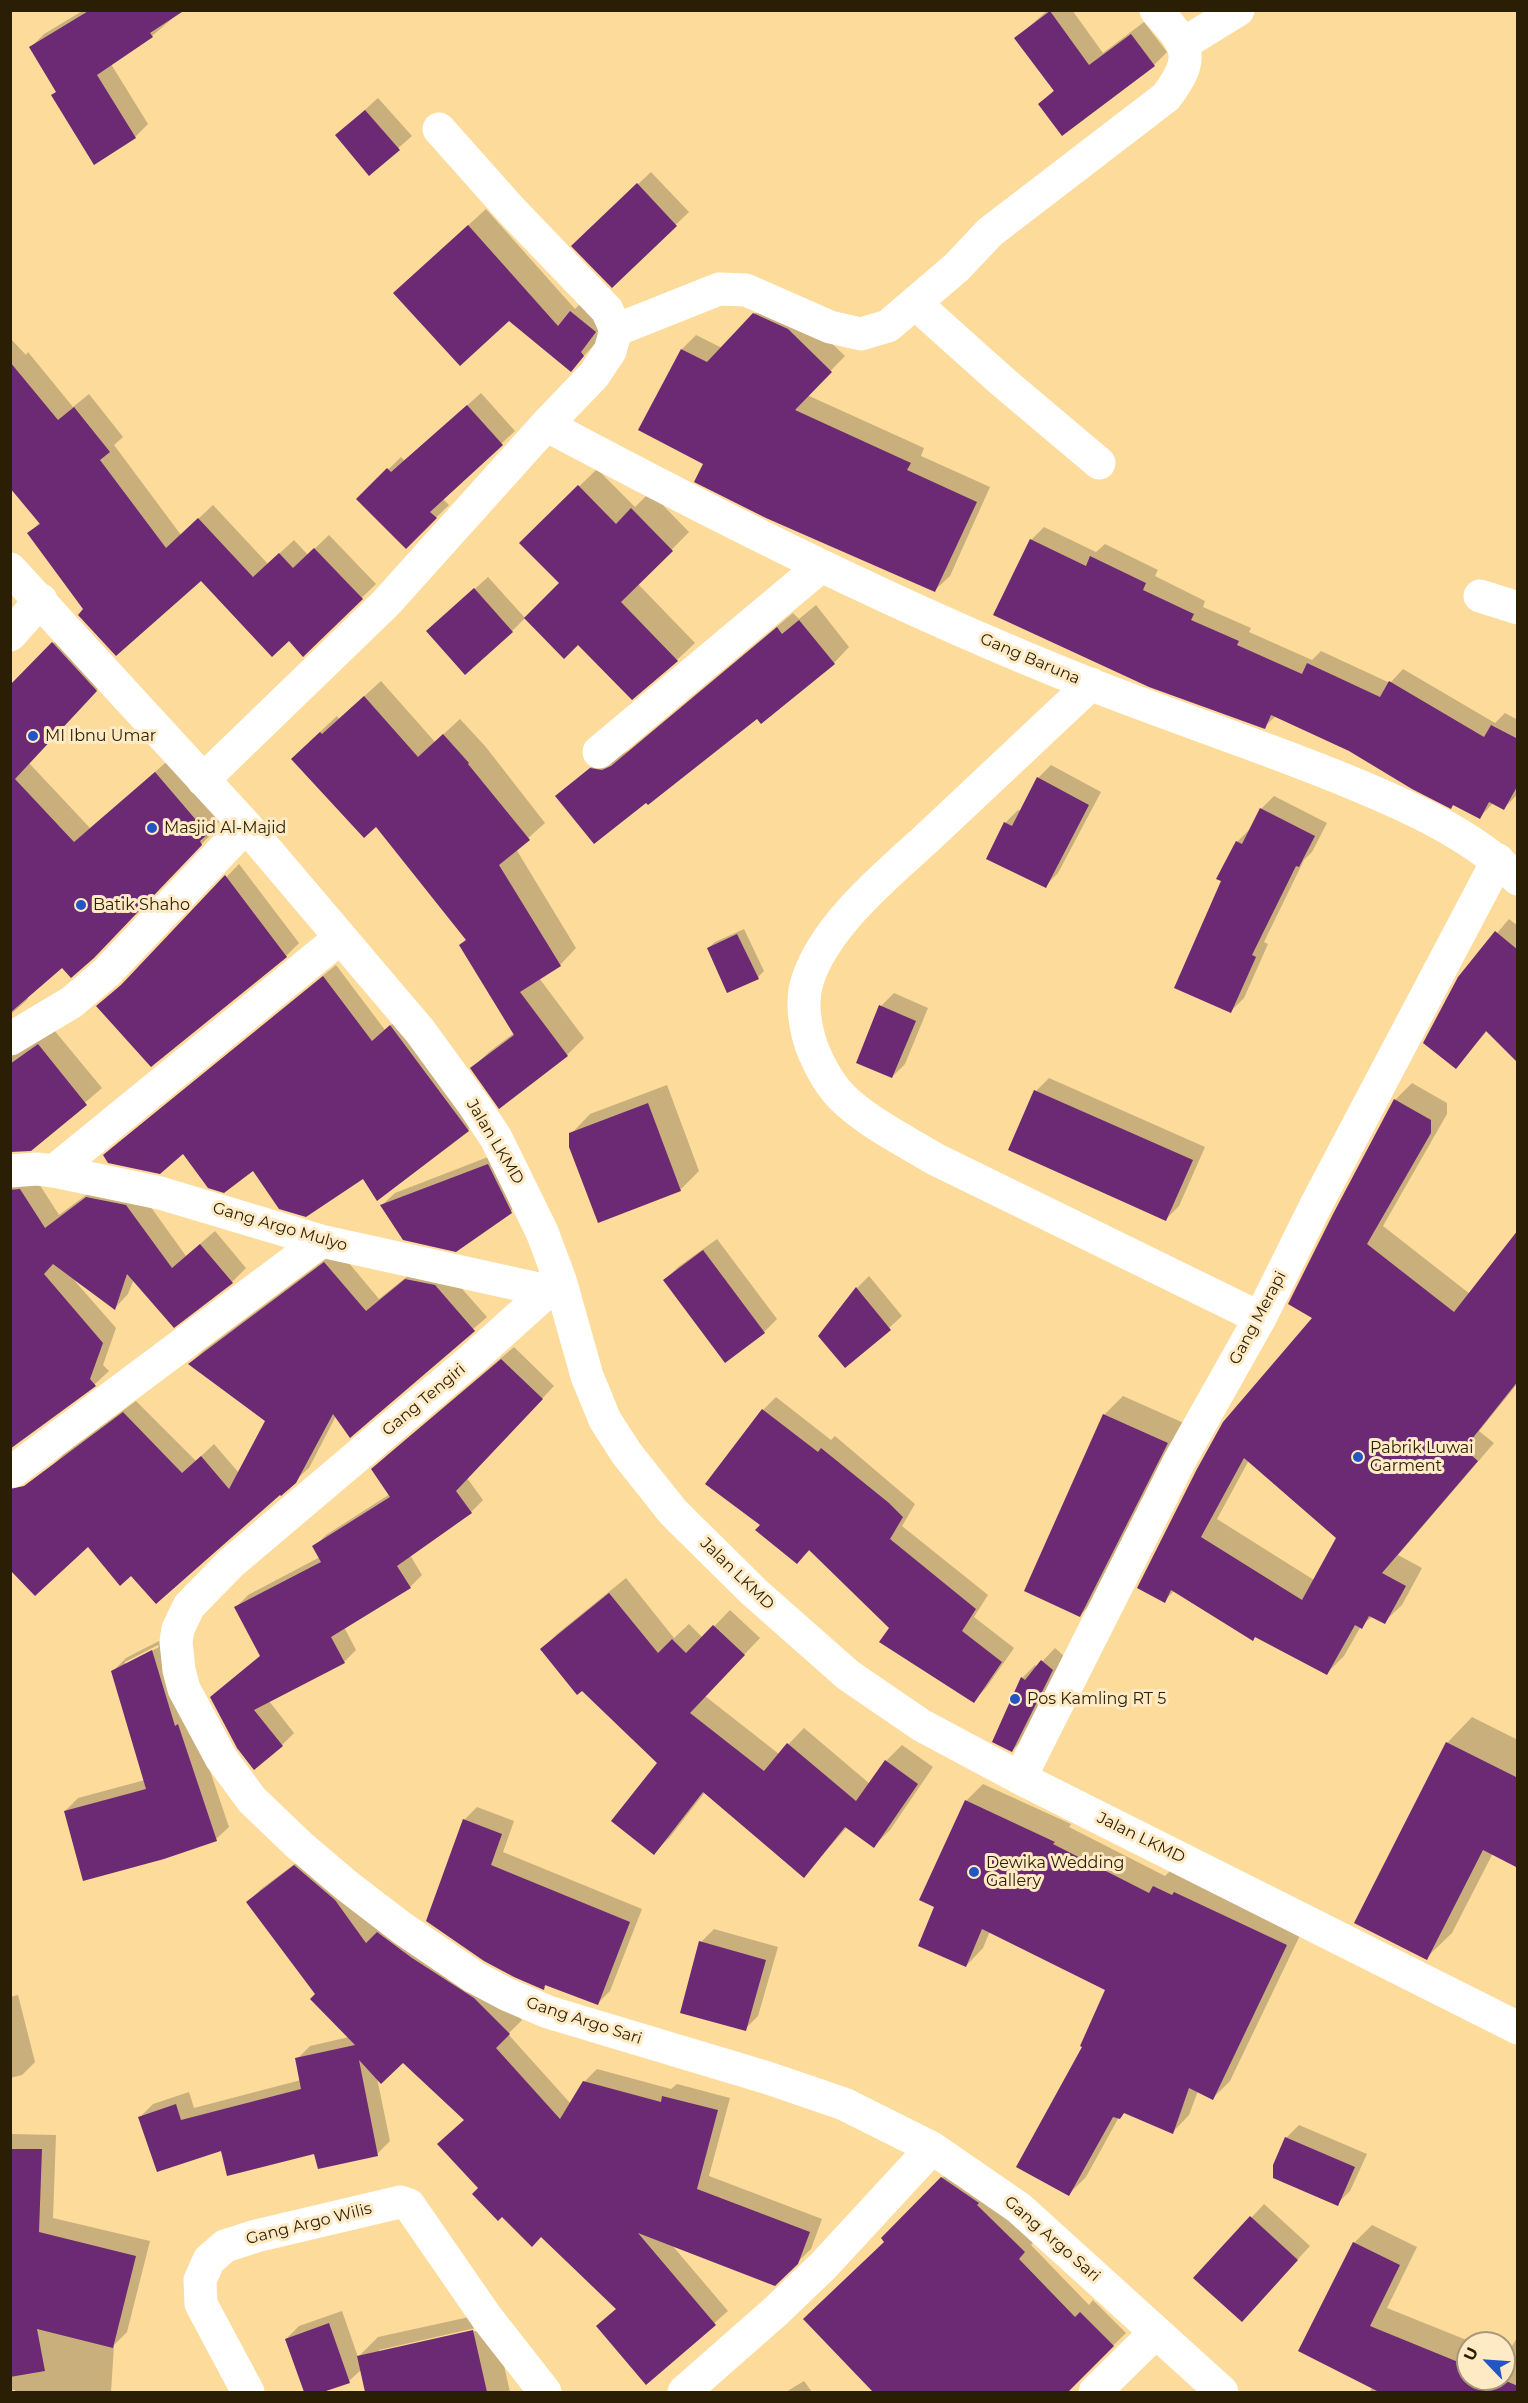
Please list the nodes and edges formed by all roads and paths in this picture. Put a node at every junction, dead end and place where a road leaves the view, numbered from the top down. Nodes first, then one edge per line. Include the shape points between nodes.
1 (1156, 10) edge
2 (1238, 10) edge
3 (1183, 44) junction
4 (439, 129) dead end
5 (916, 304) junction
6 (616, 330) junction
7 (546, 425) junction
8 (1099, 463) dead end
9 (821, 566) junction
10 (10, 569) edge
11 (1480, 596) dead end
12 (41, 600) junction
13 (1518, 608) edge
14 (10, 635) edge
15 (1091, 684) junction
16 (599, 752) dead end
17 (203, 780) junction
18 (246, 826) junction
19 (1508, 869) edge
20 (340, 938) junction
21 (10, 1039) edge
22 (10, 1171) edge
23 (54, 1171) junction
24 (321, 1241) junction
25 (554, 1286) junction
26 (1260, 1318) junction
27 (13, 1471) dead end
28 (284, 1517) joint
29 (1020, 1778) junction
30 (1518, 2028) edge
31 (932, 2148) junction
32 (1156, 2332) junction
33 (248, 2392) edge
34 (545, 2392) edge
35 (684, 2392) edge
36 (1095, 2392) edge
37 (1222, 2392) edge

1 - 3 street
2 - 3 street
3 - 5 street via 1186,62 1166,97 990,232
4 - 6 street via 607,310
5 - 6 street via 888,326 861,334 830,327 746,290 719,289
5 - 8 street
6 - 7 street via 610,351 594,375
7 - 9 street, Gang Baruna
7 - 17 street via 386,603
9 - 15 street, Gang Baruna via 907,607
9 - 16 street
10 - 12 street
11 - 13 street
12 - 14 street
12 - 17 street, Jalan LKMD
15 - 19 street, Gang Baruna via 1381,795 1447,826
15 - 26 street via 868,892 832,935 806,983 803,999 809,1038 830,1082 864,1116 935,1159
17 - 18 street, Jalan LKMD
18 - 20 street, Jalan LKMD
18 - 21 street via 107,972 72,1002
19 - 26 street, Gang Merapi via 1316,1205
20 - 23 street
20 - 25 street, Jalan LKMD via 420,1031 496,1138 542,1232
22 - 23 street, Gang Argo Mulyo
23 - 24 street, Gang Argo Mulyo via 160,1193
24 - 25 street, Gang Argo Mulyo
24 - 27 street
25 - 28 street, Gang Tengiri
25 - 29 street, Jalan LKMD via 605,1420 673,1512 754,1592 848,1675 921,1725
26 - 29 street, Gang Merapi via 1180,1460
28 - 31 street, Gang Argo Sari via 205,1588 184,1615 176,1642 188,1698 221,1758 252,1800 346,1885 444,1958 506,1994 548,2012 844,2104
29 - 30 street, Jalan LKMD
31 - 32 street, Gang Argo Sari via 1019,2208
31 - 35 street via 823,2266
32 - 36 street
32 - 37 street, Gang Argo Sari
33 - 34 street, Gang Argo Wilis via 201,2304 200,2280 209,2260 225,2246 256,2236 400,2202 409,2205 487,2318

